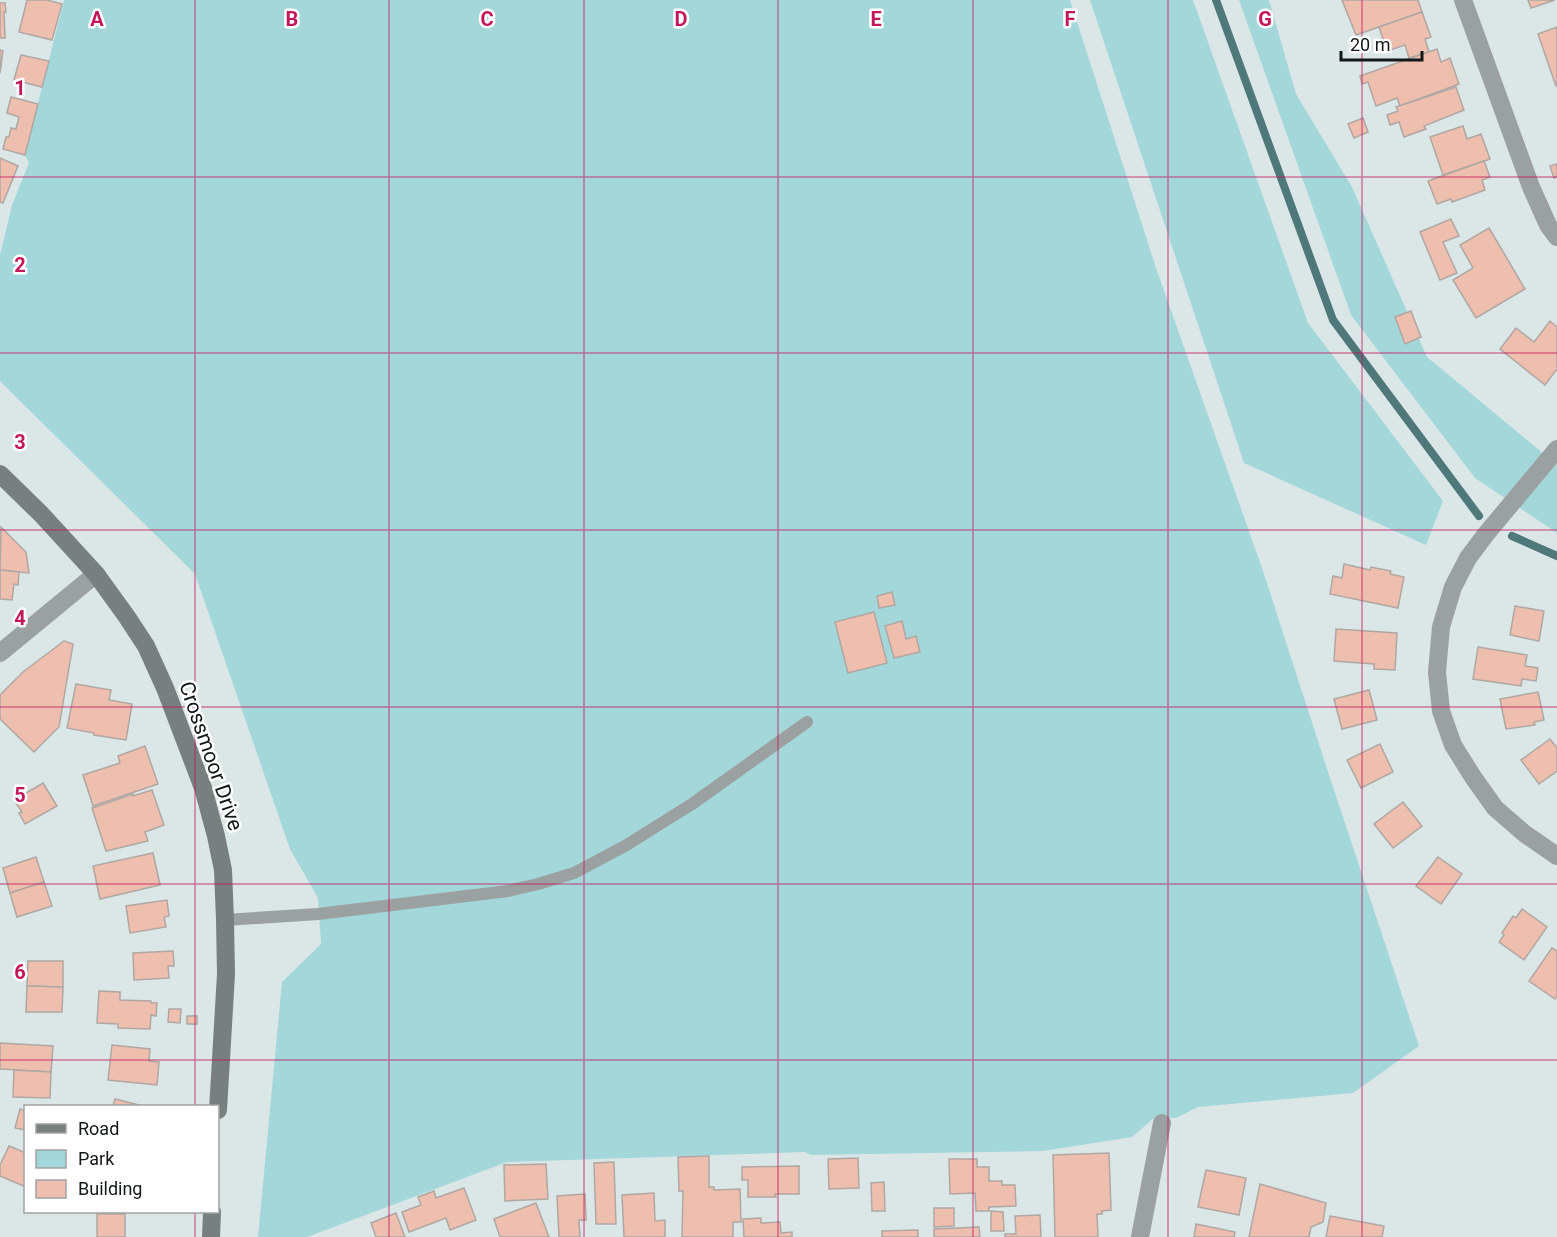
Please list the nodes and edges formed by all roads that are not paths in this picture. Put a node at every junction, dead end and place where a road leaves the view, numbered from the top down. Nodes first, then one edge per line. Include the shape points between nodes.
1 (1463, 0) edge
2 (1557, 237) edge
3 (1557, 449) edge
4 (0, 474) edge
5 (96, 574) junction
6 (0, 653) edge
7 (807, 722) dead end
8 (1557, 856) edge
9 (225, 920) junction
10 (218, 1105) edge
11 (1162, 1123) dead end
12 (212, 1213) edge
13 (211, 1237) edge
14 (1140, 1237) edge

1 - 2 street via 1531,187
3 - 8 street via 1486,534 1463,568 1441,627 1437,672 1441,711 1453,745 1473,777 1495,808
4 - 5 street, Crossmoor Drive
5 - 6 street
5 - 9 street, Crossmoor Drive via 146,646 183,732 216,836 223,870
7 - 9 lane via 692,804 574,873 508,891 318,914
9 - 10 street, Crossmoor Drive
11 - 14 street
12 - 13 street

